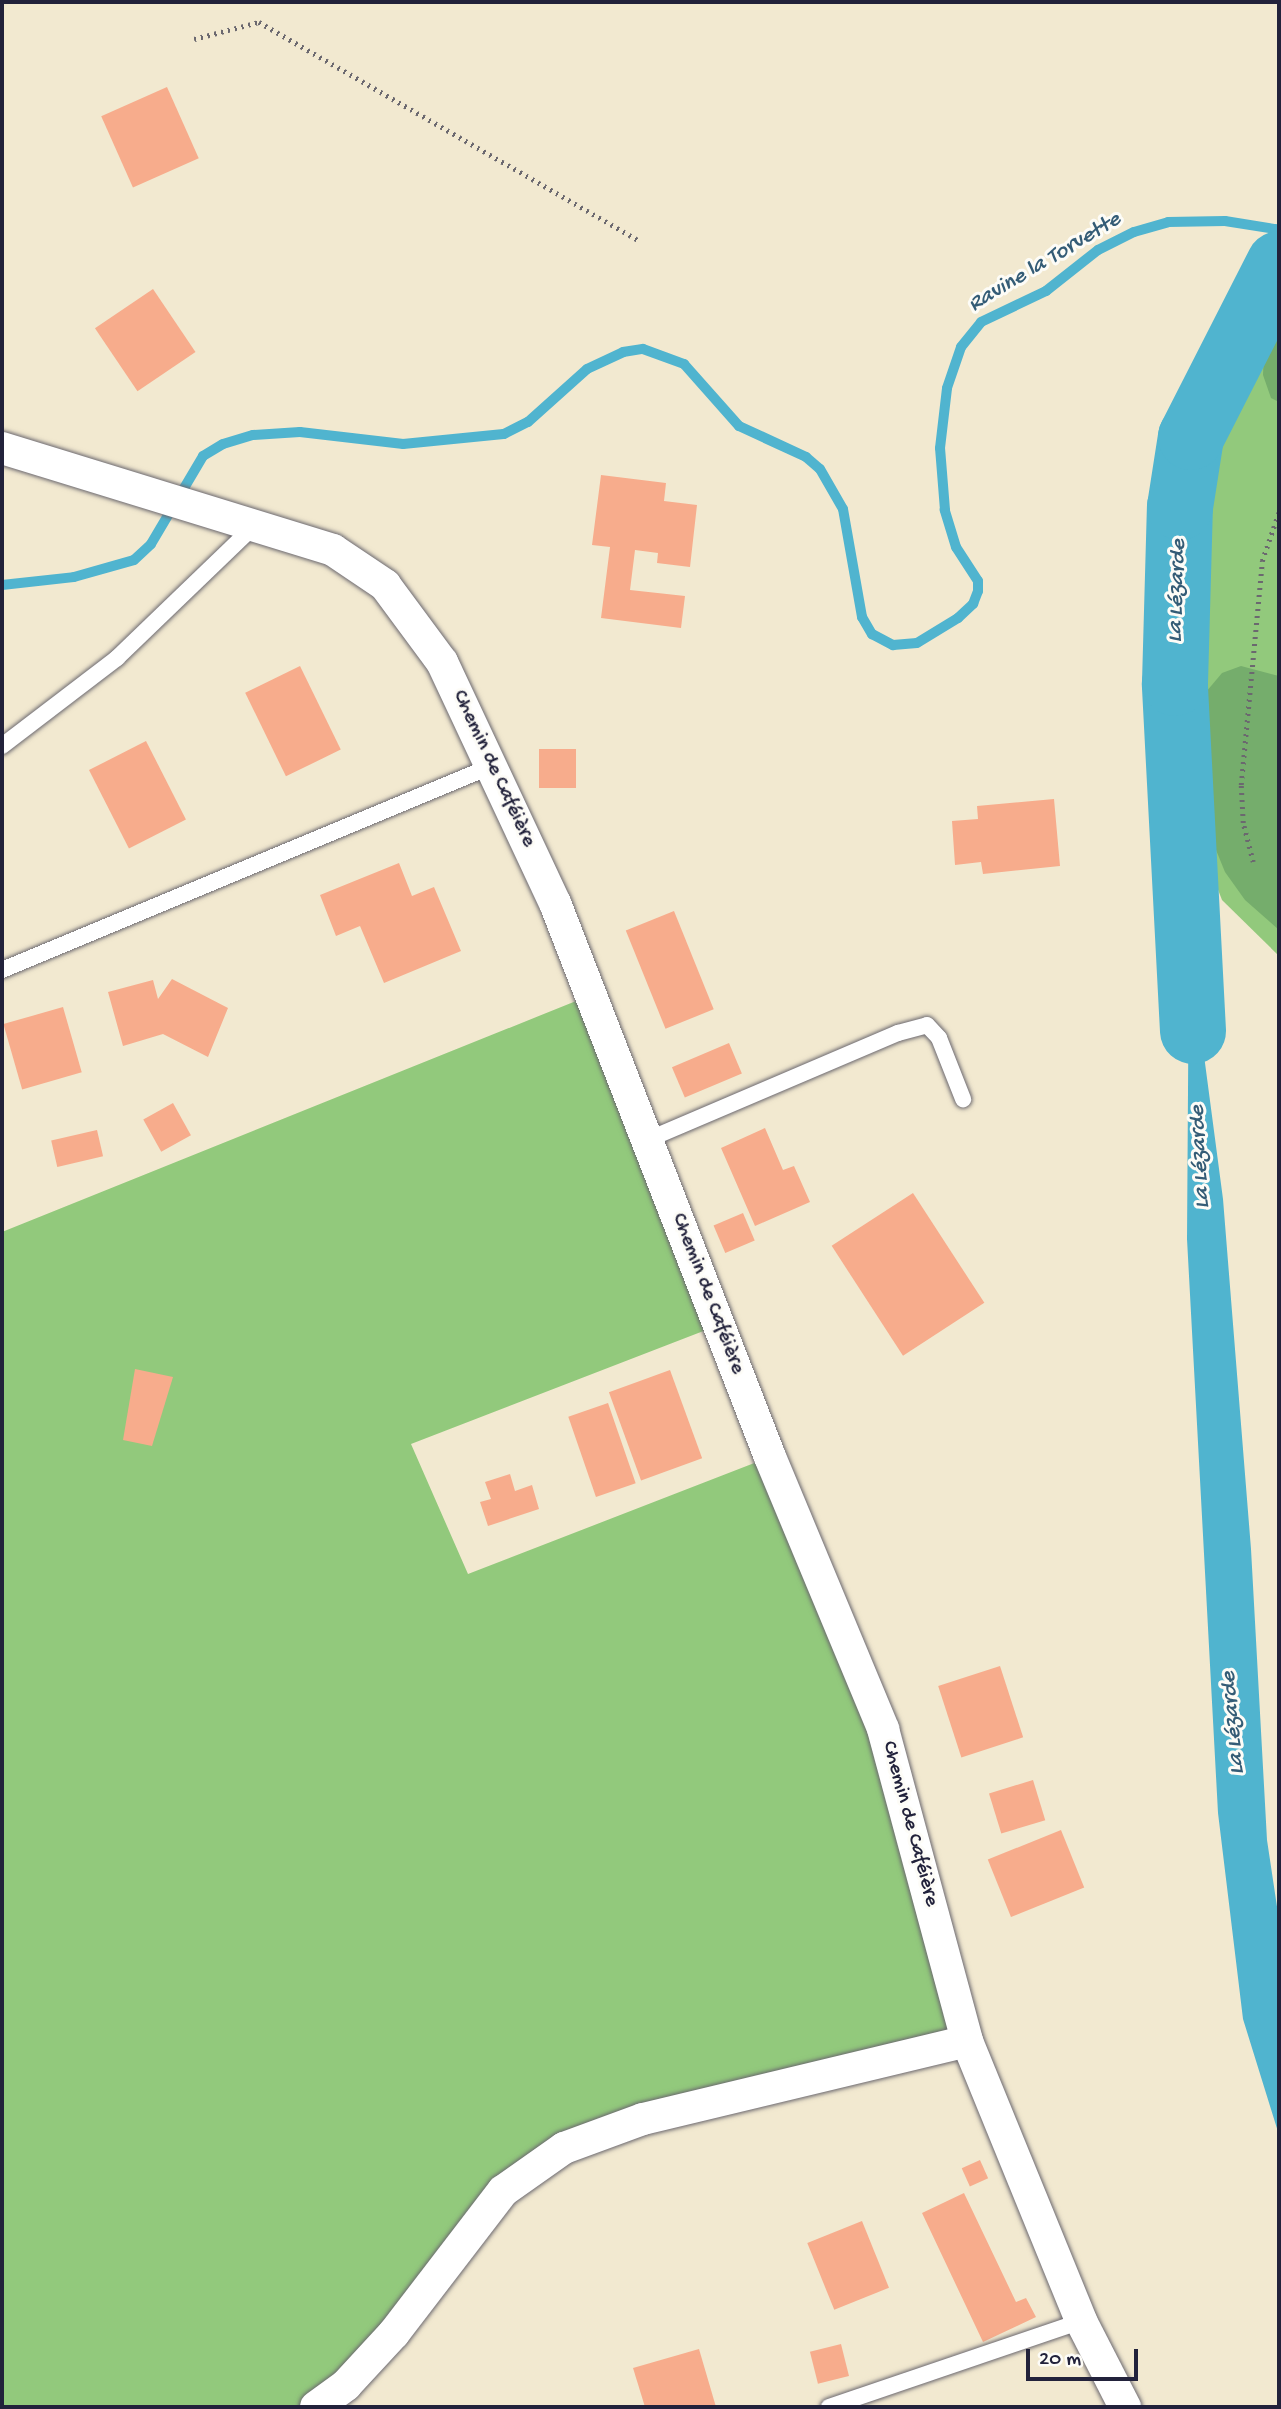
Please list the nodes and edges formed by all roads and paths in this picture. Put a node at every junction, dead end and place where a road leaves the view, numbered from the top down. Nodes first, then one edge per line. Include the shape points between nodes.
1 (194, 39) dead end
2 (640, 241) dead end
3 (2, 449) edge
4 (1279, 512) edge
5 (255, 525) junction
6 (2, 746) edge
7 (494, 765) junction
8 (1253, 862) dead end
9 (2, 970) edge
10 (962, 1099) dead end
11 (647, 1140) junction
12 (967, 2041) junction
13 (1081, 2321) junction
14 (316, 2407) edge
15 (830, 2407) edge
16 (1125, 2407) edge

1 - 2 path via 259,22
3 - 5 street, Chemin de Caféière
4 - 8 path via 1262,561 1241,785 1242,823
5 - 6 lane via 117,658
5 - 7 street, Chemin de Caféière via 333,550 385,585 442,662
7 - 9 lane
7 - 11 street, Chemin de Caféière via 559,915
10 - 11 lane via 939,1038 927,1025 898,1033
11 - 12 street, Chemin de Caféière via 770,1457 883,1728
12 - 13 street, Chemin de Caféière
12 - 14 street via 643,2119 564,2148 503,2191 394,2333 346,2385
13 - 15 lane
13 - 16 street, Chemin de Caféière

